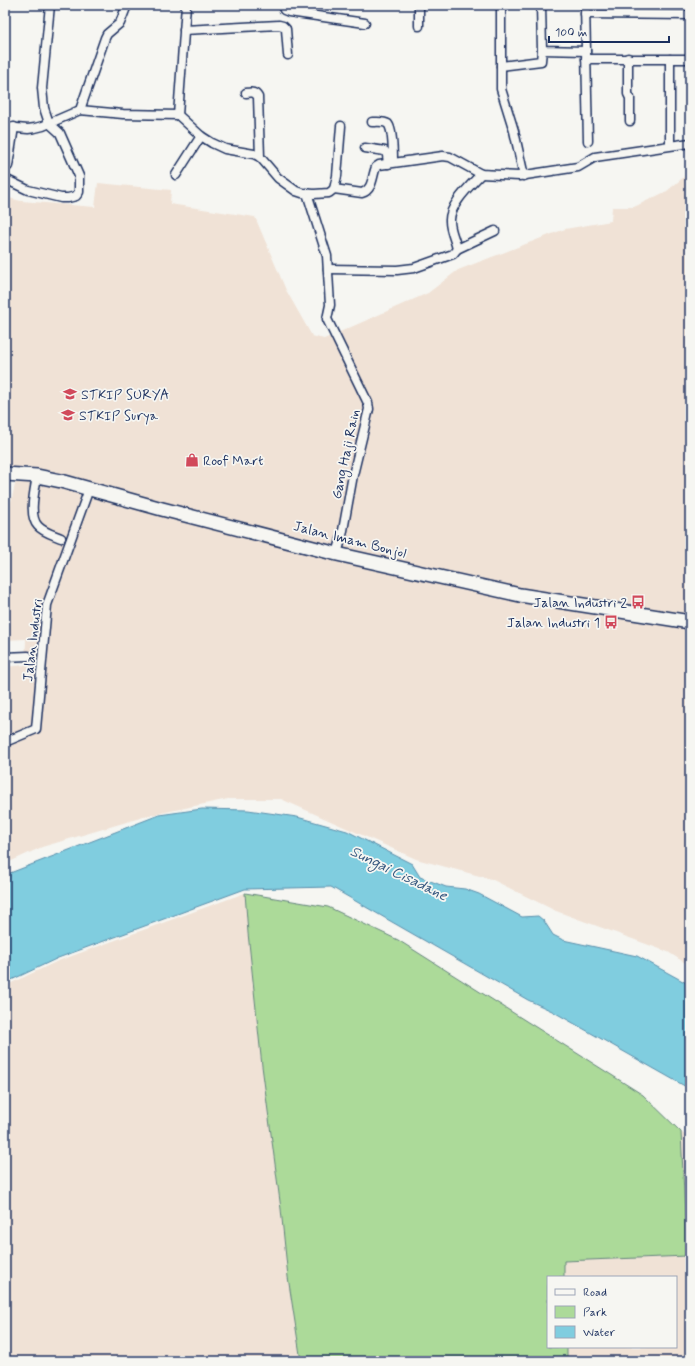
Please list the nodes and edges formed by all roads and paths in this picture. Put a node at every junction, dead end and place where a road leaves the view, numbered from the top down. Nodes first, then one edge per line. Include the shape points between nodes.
1 (50, 5) edge
2 (127, 5) edge
3 (186, 5) edge
4 (282, 5) edge
5 (418, 5) edge
6 (501, 5) edge
7 (541, 5) edge
8 (585, 5) edge
9 (585, 14) junction
10 (690, 15) edge
11 (365, 23) dead end
12 (419, 26) dead end
13 (184, 30) junction
14 (542, 50) junction
15 (288, 54) dead end
16 (586, 55) junction
17 (628, 58) junction
18 (670, 59) junction
19 (690, 59) edge
20 (502, 66) junction
21 (246, 93) dead end
22 (80, 110) junction
23 (178, 115) junction
24 (372, 122) dead end
25 (630, 122) dead end
26 (49, 123) junction
27 (341, 126) dead end
28 (5, 127) edge
29 (14, 127) junction
30 (201, 136) junction
31 (588, 141) dead end
32 (690, 143) edge
33 (670, 146) junction
34 (365, 148) dead end
35 (260, 157) junction
36 (391, 163) junction
37 (8, 166) dead end
38 (481, 174) junction
39 (176, 175) dead end
40 (524, 176) junction
41 (5, 179) edge
42 (334, 189) junction
43 (307, 193) junction
44 (495, 231) dead end
45 (457, 249) junction
46 (328, 269) junction
47 (5, 474) edge
48 (37, 476) junction
49 (89, 489) junction
50 (61, 538) dead end
51 (337, 554) junction
52 (690, 622) edge
53 (28, 656) dead end
54 (5, 657) edge
55 (5, 742) edge

1 - 26 street via 42,88
2 - 22 street via 120,23 105,38
3 - 13 street
4 - 11 street via 284,10 289,12
5 - 12 street
6 - 20 street
7 - 14 street
8 - 9 street
9 - 10 street
9 - 16 street
13 - 15 street via 280,25 286,30
13 - 23 street
14 - 16 street
14 - 20 street via 541,61
16 - 17 street
16 - 31 street
17 - 18 street
17 - 25 street
18 - 19 street
18 - 33 street
20 - 40 street via 501,89
21 - 35 street via 254,92 258,97
22 - 23 street
22 - 26 street
23 - 30 street
24 - 36 street via 388,124 391,130
26 - 29 street via 28,129
26 - 41 street via 60,133 80,176 79,192 76,196 55,197 28,190
27 - 42 street
28 - 29 street
29 - 37 street
30 - 35 street via 225,149
30 - 39 street
32 - 33 street
33 - 40 street via 595,157 578,167
34 - 36 street via 385,151
35 - 43 street via 278,178 296,191
36 - 38 street via 447,156
36 - 42 street via 376,168 366,192
38 - 40 street
38 - 45 street via 455,204 450,214 450,226
42 - 43 street via 329,192
43 - 46 street, Gang Haji Rain via 323,241
44 - 45 street
45 - 46 street via 453,254 414,268
46 - 51 street, Gang Haji Rain via 330,305 327,319 369,409
47 - 48 main road, Jalan Imam Bonjol
48 - 49 main road, Jalan Imam Bonjol
48 - 50 street via 33,513 36,522 39,528
49 - 51 main road, Jalan Imam Bonjol
49 - 55 street, Jalan Industri via 47,605 36,729
51 - 52 main road, Jalan Imam Bonjol via 534,598
53 - 54 street

